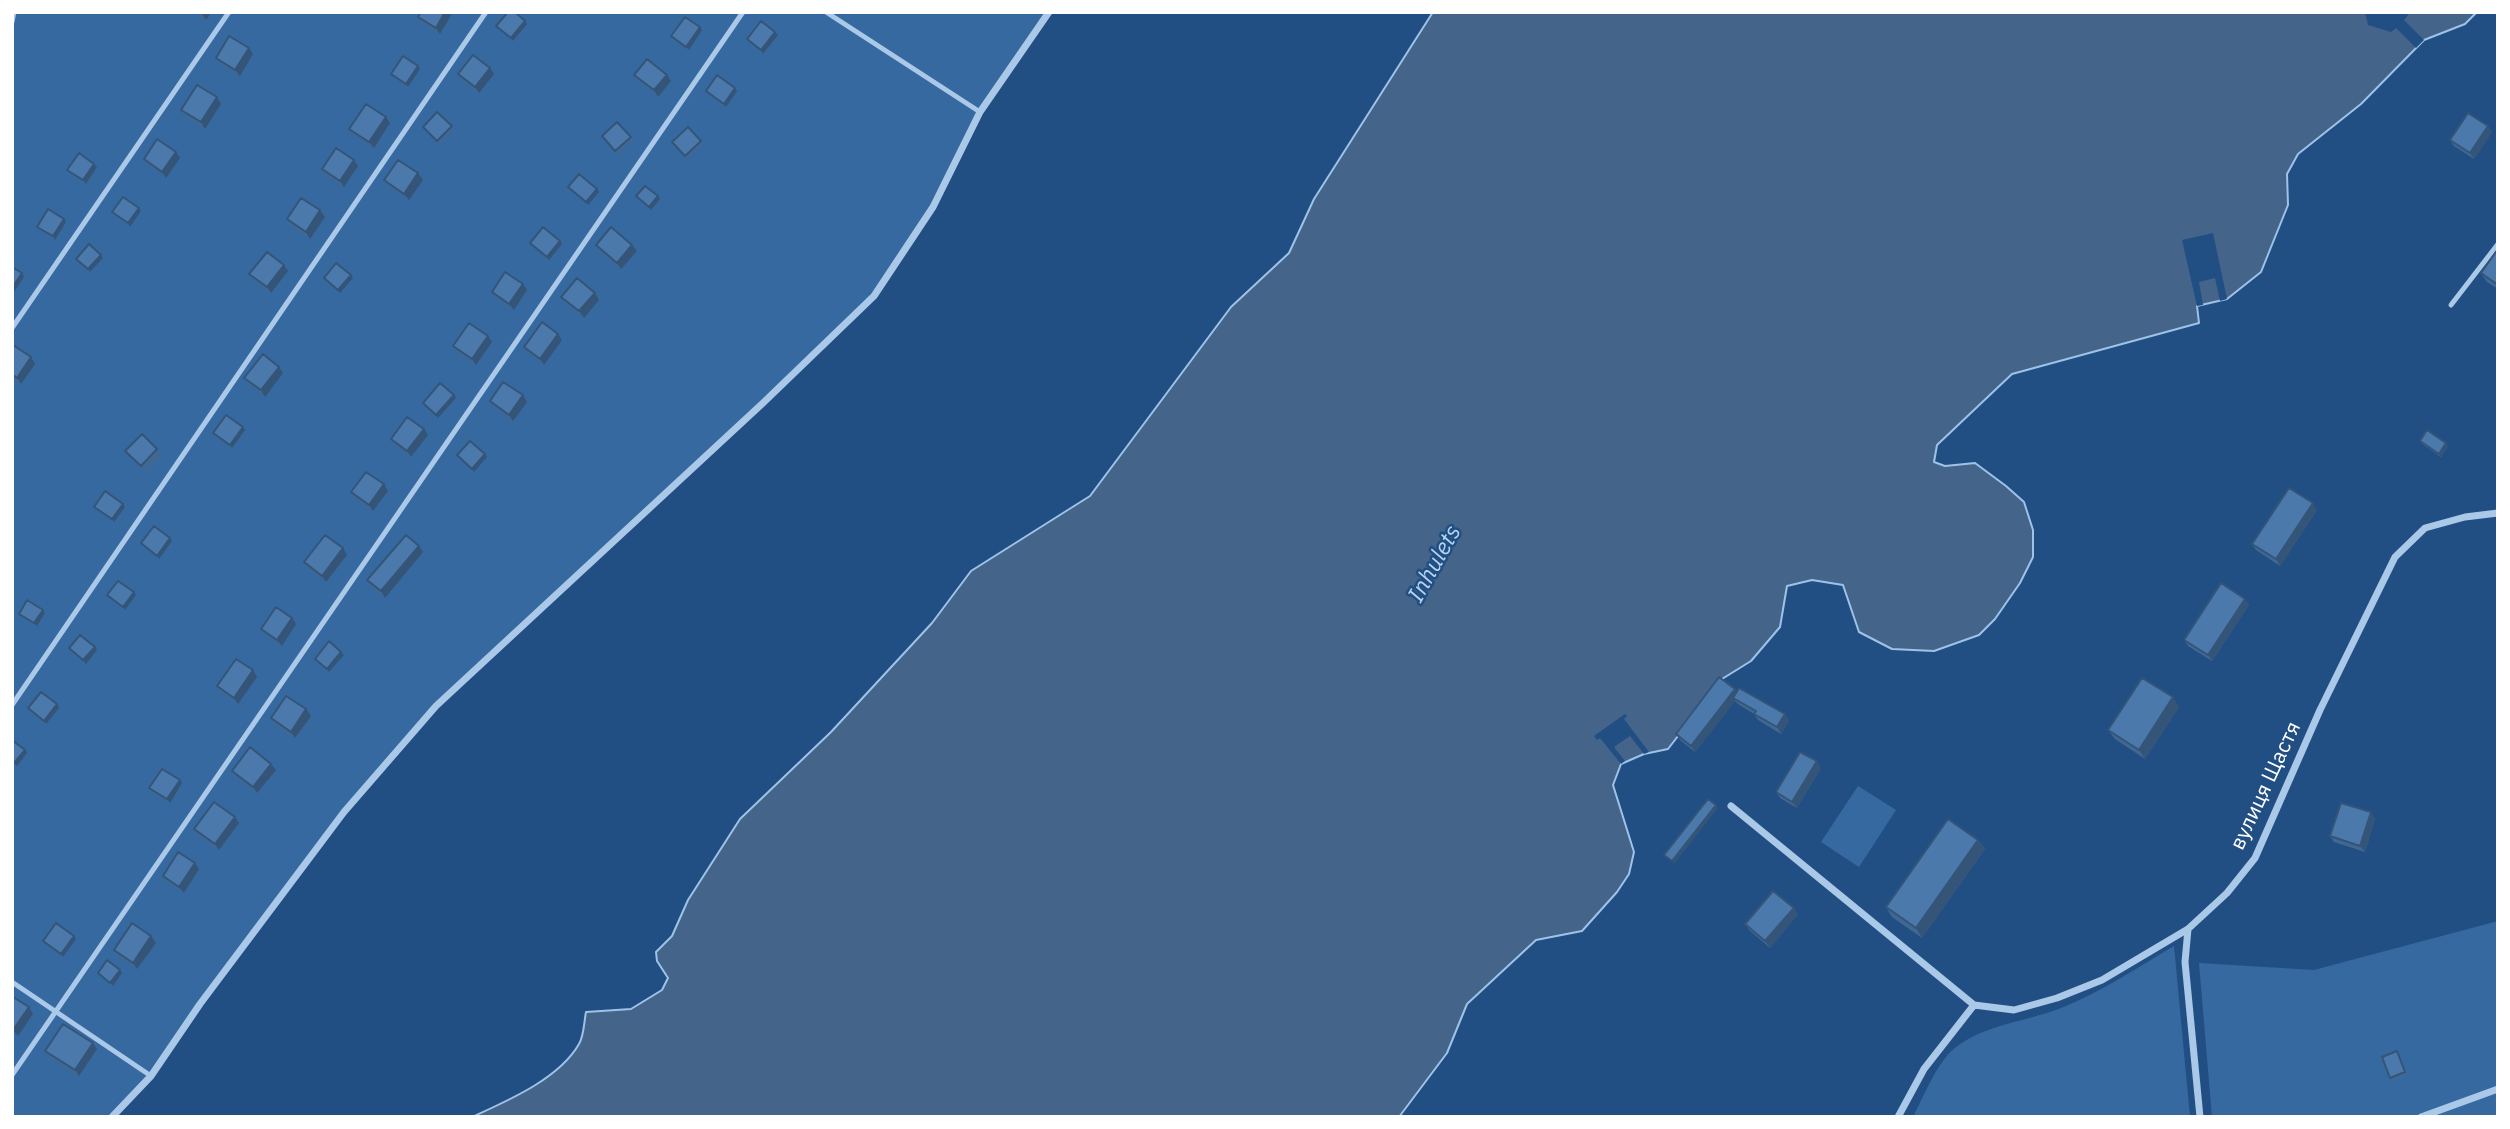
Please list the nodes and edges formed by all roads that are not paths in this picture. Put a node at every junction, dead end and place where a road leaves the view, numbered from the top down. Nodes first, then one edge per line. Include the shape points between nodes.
1 (14, 12) edge
2 (229, 12) edge
3 (486, 12) edge
4 (743, 12) edge
5 (826, 12) edge
6 (1049, 12) edge
7 (12, 22) edge
8 (980, 111) junction
9 (2498, 244) edge
10 (2451, 305) dead end
11 (12, 328) edge
12 (2498, 513) edge
13 (12, 705) edge
14 (1731, 806) dead end
15 (2188, 929) junction
16 (12, 982) edge
17 (1974, 1005) junction
18 (55, 1011) junction
19 (12, 1075) edge
20 (151, 1076) junction
21 (2498, 1089) edge
22 (112, 1117) edge
23 (1898, 1117) edge
24 (2200, 1117) edge
25 (2421, 1117) edge

1 - 7 lane
2 - 11 lane
3 - 13 lane
4 - 18 lane
5 - 8 lane
6 - 8 street
8 - 20 street via 933,207 874,296 436,706 344,812
9 - 10 lane
12 - 15 street, вулиця Щастя via 2465,516 2425,528 2395,557 2319,710 2255,858 2227,893
14 - 17 street
15 - 17 street, вулиця Щастя via 2102,980 2057,998 2014,1010
15 - 24 street via 2185,962
16 - 18 lane
17 - 23 street via 1924,1069
18 - 19 lane
18 - 20 lane
20 - 22 street
21 - 25 street

